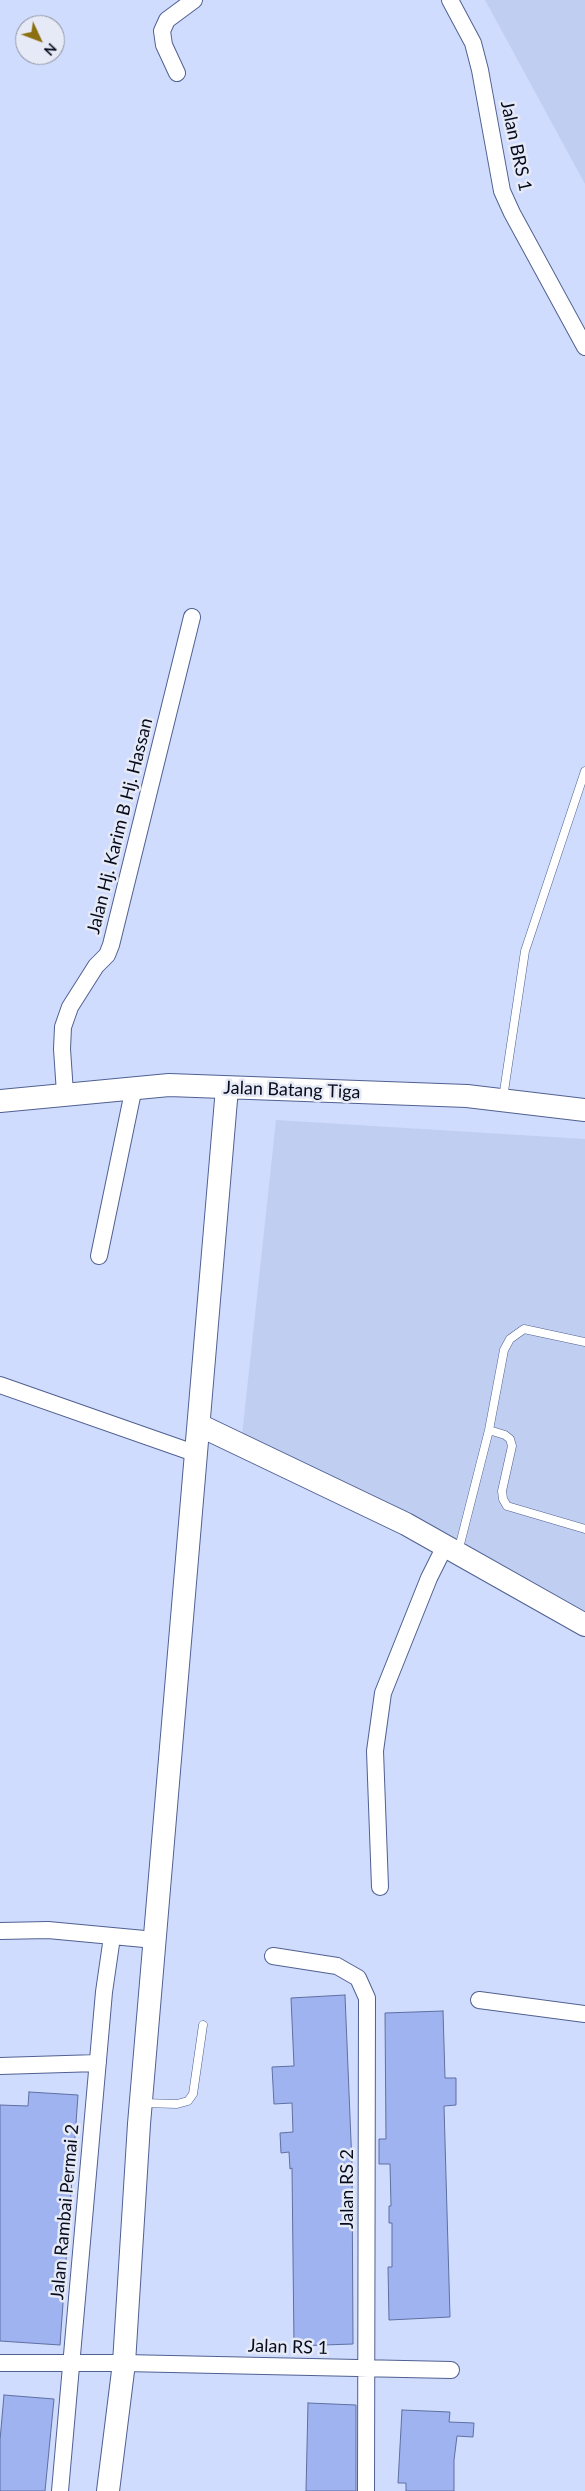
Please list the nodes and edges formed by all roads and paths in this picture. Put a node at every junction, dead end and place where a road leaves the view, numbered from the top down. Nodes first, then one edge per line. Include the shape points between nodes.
1 (194, 0) edge
2 (450, 0) edge
3 (177, 74) dead end
4 (585, 347) edge
5 (192, 617) dead end
6 (585, 771) edge
7 (134, 1088) junction
8 (227, 1088) junction
9 (65, 1093) junction
10 (503, 1100) junction
11 (0, 1101) edge
12 (585, 1110) edge
13 (99, 1256) dead end
14 (585, 1342) edge
15 (0, 1385) edge
16 (199, 1425) junction
17 (488, 1430) junction
18 (197, 1454) junction
19 (585, 1529) edge
20 (451, 1550) junction
21 (585, 1625) edge
22 (380, 1887) dead end
23 (0, 1931) edge
24 (112, 1937) junction
25 (155, 1940) junction
26 (273, 1956) dead end
27 (479, 2000) dead end
28 (585, 2014) edge
29 (203, 2025) dead end
30 (98, 2063) junction
31 (0, 2066) edge
32 (141, 2103) junction
33 (72, 2362) junction
34 (0, 2363) edge
35 (124, 2363) junction
36 (366, 2369) junction
37 (451, 2370) dead end
38 (60, 2491) edge
39 (108, 2491) edge
40 (366, 2491) edge

1 - 3 street via 167,20 162,31 164,45
2 - 4 street, Jalan BRS 1 via 473,43 502,191
5 - 9 street, Jalan Hj. Karim B Hj. Hassan via 111,945 70,1007 64,1027
6 - 10 lane via 526,951
7 - 8 street, Jalan Batang Tiga via 169,1085
7 - 9 street, Jalan Batang Tiga
7 - 13 street
8 - 10 street, Jalan Batang Tiga via 266,1087
8 - 16 street
9 - 11 street, Jalan Batang Tiga
10 - 12 street, Jalan Batang Tiga
14 - 17 lane via 524,1329 510,1339 504,1350
15 - 18 street
16 - 18 street
16 - 20 street via 406,1524
17 - 19 lane via 505,1435 512,1446 502,1490 507,1506
17 - 20 lane
18 - 25 street
20 - 21 street
20 - 22 street via 428,1578 383,1693 376,1751
23 - 24 street via 48,1930
24 - 25 street
24 - 30 street, Jalan Rambai Permai 2
25 - 32 street
26 - 36 street, Jalan RS 2 via 337,1966 358,1978 367,1998
27 - 28 street
29 - 32 lane via 193,2094 188,2101 177,2104
30 - 31 street
30 - 33 street, Jalan Rambai Permai 2
32 - 35 street
33 - 34 street, Jalan RS 1
33 - 35 street, Jalan RS 1
33 - 38 street, Jalan Rambai Permai 2
35 - 36 street, Jalan RS 1
35 - 39 street
36 - 37 street, Jalan RS 1
36 - 40 street, Jalan RS 2

